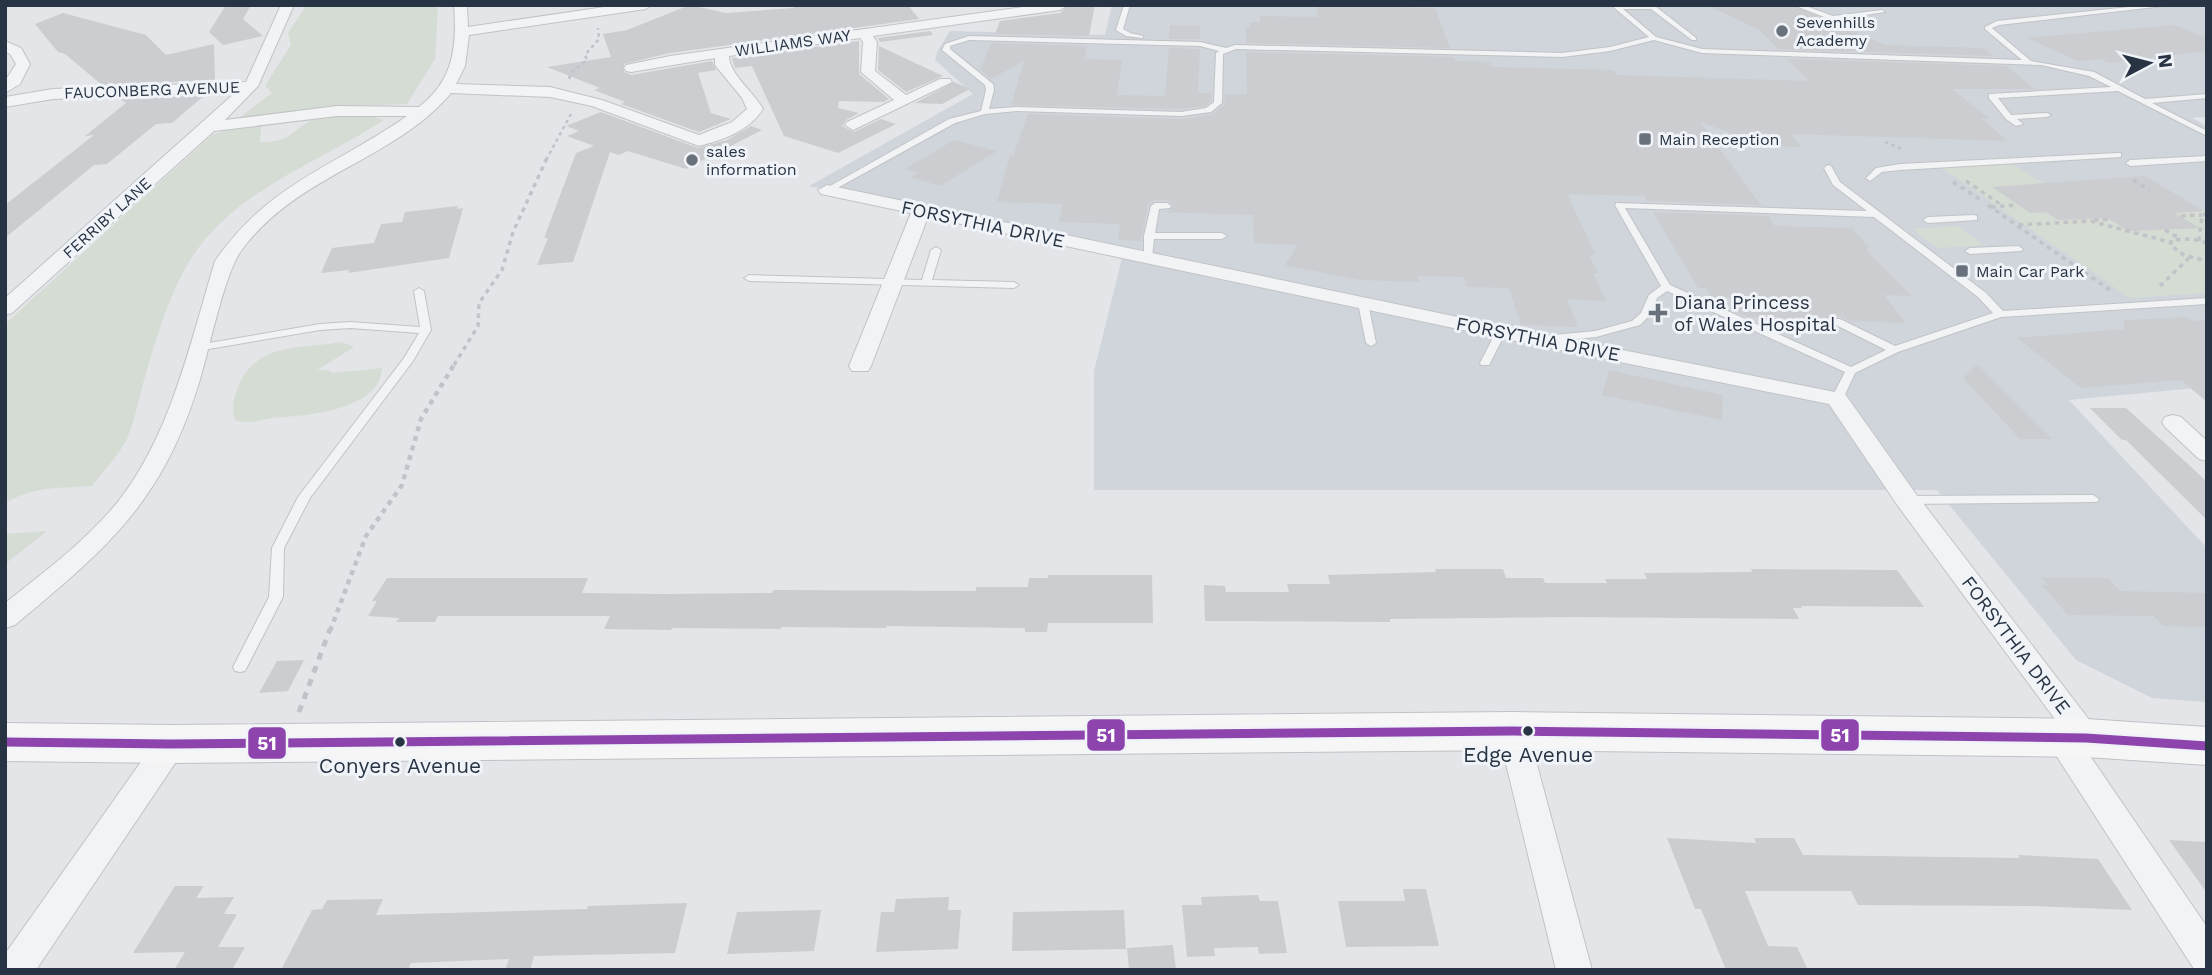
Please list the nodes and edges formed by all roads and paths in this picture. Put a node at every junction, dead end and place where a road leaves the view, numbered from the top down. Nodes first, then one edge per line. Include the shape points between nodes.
1 (288, 5) edge
2 (460, 5) edge
3 (646, 5) edge
4 (1127, 5) edge
5 (1796, 5) edge
6 (2169, 5) edge
7 (1060, 6) edge
8 (1615, 6) edge
9 (605, 12) junction
10 (1882, 12) dead end
11 (462, 32) junction
12 (863, 33) junction
13 (1654, 38) junction
14 (1694, 39) dead end
15 (1200, 44) junction
16 (5, 46) edge
17 (1224, 50) junction
18 (722, 53) junction
19 (2030, 63) junction
20 (631, 68) dead end
21 (945, 82) dead end
22 (10, 85) edge
23 (251, 86) junction
24 (447, 88) junction
25 (2120, 89) junction
26 (53, 94) junction
27 (561, 96) junction
28 (2207, 96) edge
29 (580, 98) junction
30 (904, 101) junction
31 (2144, 101) junction
32 (5, 102) edge
33 (422, 112) junction
34 (985, 112) junction
35 (2047, 115) dead end
36 (2009, 117) junction
37 (2019, 124) dead end
38 (853, 125) dead end
39 (209, 127) junction
40 (2207, 134) edge
41 (2118, 155) dead end
42 (2207, 158) edge
43 (2130, 163) dead end
44 (1828, 168) dead end
45 (1870, 178) dead end
46 (1979, 180) dead end
47 (827, 190) joint
48 (2017, 205) dead end
49 (1167, 206) dead end
50 (2003, 206) junction
51 (1990, 207) dead end
52 (921, 211) junction
53 (1876, 214) junction
54 (2204, 215) edge
55 (2181, 216) dead end
56 (1974, 218) dead end
57 (2110, 219) dead end
58 (1928, 220) dead end
59 (2090, 221) junction
60 (2165, 230) dead end
61 (1149, 236) junction
62 (1222, 236) dead end
63 (2180, 239) junction
64 (2199, 241) junction
65 (2170, 242) junction
66 (2207, 243) edge
67 (2018, 249) dead end
68 (936, 250) dead end
69 (1970, 251) dead end
70 (1147, 257) junction
71 (2190, 257) junction
72 (2207, 261) edge
73 (749, 278) dead end
74 (892, 284) junction
75 (926, 284) junction
76 (1014, 285) dead end
77 (1665, 287) junction
78 (419, 291) dead end
79 (2207, 301) edge
80 (1363, 303) junction
81 (2161, 304) junction
82 (2132, 305) junction
83 (5, 309) edge
84 (2000, 314) junction
85 (1836, 321) dead end
86 (426, 330) junction
87 (1502, 332) junction
88 (1537, 339) junction
89 (1371, 343) dead end
90 (197, 348) junction
91 (1894, 350) junction
92 (1485, 363) dead end
93 (860, 366) dead end
94 (1851, 371) junction
95 (1837, 399) junction
96 (2173, 422) dead end
97 (2207, 454) edge
98 (2093, 499) dead end
99 (1907, 500) junction
100 (5, 618) edge
101 (240, 667) dead end
102 (1513, 731) junction
103 (2074, 738) junction
104 (5, 742) edge
105 (288, 743) junction
106 (171, 744) junction
107 (2207, 746) edge
108 (2207, 957) edge
109 (15, 970) edge
110 (1574, 970) edge

1 - 23 street, FERRIBY LANE
2 - 11 street
3 - 9 street
4 - 15 lane via 1122,33
5 - 10 lane via 1837,18
6 - 19 lane via 1997,23 1987,28
7 - 12 street, WILLIAMS WAY
8 - 13 lane
8 - 14 lane via 1653,6
9 - 11 street
9 - 27 path via 597,21 599,39 585,55 587,60 571,73
11 - 24 street via 460,60
12 - 18 street, WILLIAMS WAY
12 - 30 street, WILLIAMS WAY via 870,42 868,72
13 - 17 lane via 1562,55 1245,46
13 - 19 lane via 1713,52
15 - 17 lane
15 - 34 lane via 969,38 952,42 946,50 989,83
16 - 22 street via 16,51 23,64
17 - 34 lane via 1218,103 1200,112
18 - 20 street, WILLIAMS WAY
18 - 29 street, WILLIAMS WAY via 722,65 755,109 751,118 699,141
19 - 25 lane via 2091,74
21 - 30 street
22 - 26 street
23 - 26 street, FAUCONBERG AVENUE
23 - 39 street, FERRIBY LANE
24 - 27 street via 523,89
24 - 33 street
25 - 31 lane
25 - 36 lane via 1992,96
26 - 32 street
27 - 29 street
28 - 31 lane
29 - 105 path via 513,232 502,270 478,303 478,326 421,419 402,485 366,536
30 - 38 street
31 - 40 lane
33 - 39 street via 337,111
33 - 90 street via 310,180 240,237 225,261
34 - 47 lane via 952,121
35 - 36 lane
36 - 37 lane
39 - 83 street, FERRIBY LANE
41 - 45 lane via 1900,167 1879,170
42 - 43 lane
44 - 53 lane via 1836,183
46 - 50 path via 1966,181
47 - 52 street, FORSYTHIA DRIVE
48 - 50 path
49 - 61 lane via 1155,206
50 - 51 path
52 - 70 street, FORSYTHIA DRIVE
52 - 74 street
53 - 77 lane via 1619,205
53 - 84 lane
54 - 55 path
54 - 64 path
56 - 58 lane
57 - 59 path
59 - 65 path
59 - 82 path via 2016,225
60 - 63 path
61 - 62 lane
61 - 70 lane
63 - 64 path
63 - 65 path
64 - 66 path
65 - 71 path via 2174,250
67 - 69 lane
68 - 75 lane
70 - 80 street, FORSYTHIA DRIVE
71 - 72 path
71 - 81 path via 2150,296
73 - 74 lane
74 - 75 lane
74 - 93 street
75 - 76 lane
77 - 88 lane via 1636,323 1596,334
77 - 94 lane
78 - 86 lane
79 - 81 lane
80 - 87 street, FORSYTHIA DRIVE
80 - 89 lane
81 - 82 lane
82 - 84 lane
84 - 91 lane
85 - 91 lane
86 - 90 lane via 320,327
86 - 101 lane via 409,359 303,497 278,548 276,597
87 - 88 street, FORSYTHIA DRIVE
87 - 92 lane
88 - 95 street, FORSYTHIA DRIVE
90 - 100 street via 170,433 127,508 81,555
91 - 94 lane
94 - 95 lane
95 - 99 street, FORSYTHIA DRIVE
96 - 97 street
98 - 99 lane
99 - 103 street, FORSYTHIA DRIVE
102 - 103 main road
102 - 105 main road
102 - 110 street
103 - 107 main road
103 - 108 street, FORSYTHIA DRIVE
104 - 106 main road
105 - 106 main road
106 - 109 street

